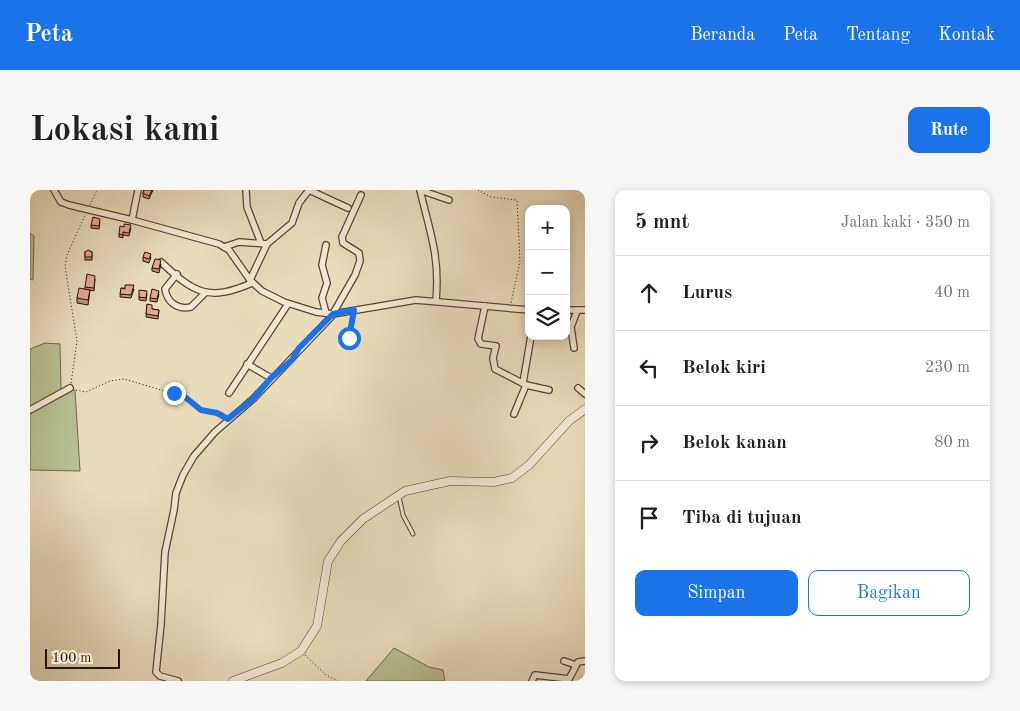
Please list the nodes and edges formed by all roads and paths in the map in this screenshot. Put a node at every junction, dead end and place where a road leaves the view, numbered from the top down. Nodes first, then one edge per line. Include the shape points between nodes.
1 (54, 190) edge
2 (98, 190) edge
3 (138, 190) edge
4 (246, 190) edge
5 (309, 190) edge
6 (478, 190) edge
7 (361, 195) dead end
8 (449, 200) dead end
9 (348, 208) dead end
10 (88, 209) junction
11 (132, 220) junction
12 (264, 244) junction
13 (326, 245) dead end
14 (224, 247) junction
15 (161, 262) edge
16 (177, 274) junction
17 (251, 281) junction
18 (205, 293) junction
19 (436, 301) junction
20 (288, 304) junction
21 (485, 306) junction
22 (509, 308) junction
23 (354, 310) junction
24 (525, 310) edge
25 (570, 310) edge
26 (576, 310) junction
27 (585, 310) edge
28 (329, 313) junction
29 (349, 338) dead end
30 (530, 340) edge
31 (574, 348) dead end
32 (247, 364) junction
33 (271, 378) junction
34 (524, 384) junction
35 (70, 388) junction
36 (578, 388) dead end
37 (549, 390) dead end
38 (229, 393) dead end
39 (585, 394) edge
40 (585, 409) edge
41 (30, 410) edge
42 (514, 414) dead end
43 (228, 419) junction
44 (398, 493) junction
45 (413, 534) dead end
46 (301, 651) junction
47 (564, 661) dead end
48 (585, 661) edge
49 (576, 665) junction
50 (178, 681) edge
51 (233, 681) edge
52 (338, 681) edge
53 (532, 681) edge

1 - 10 street via 61,202
2 - 10 path
3 - 11 street
4 - 12 street via 247,207
5 - 9 street
5 - 12 street via 299,203 292,223
6 - 22 path via 491,197 517,200 520,261
7 - 28 street via 342,237 343,243 359,253 360,261 351,284
8 - 19 street via 420,190 439,274
10 - 11 street
10 - 35 path via 65,266 77,341
11 - 14 street
12 - 14 street via 239,242
12 - 17 street
13 - 28 street via 322,270 326,283 322,298
14 - 17 street
15 - 16 street
16 - 18 street
16 - 18 street via 165,289 175,306 191,307
17 - 18 street via 212,294
17 - 20 street via 268,295
19 - 21 street
19 - 23 street via 404,300
20 - 28 street
20 - 32 street
21 - 22 street
21 - 34 street via 478,342 496,346 493,358 496,371
22 - 24 street
23 - 28 street
23 - 29 lane
25 - 26 street
26 - 27 street
26 - 31 street via 571,327
28 - 33 street via 292,360
30 - 34 street
32 - 33 street
32 - 38 street
33 - 43 street via 253,399
34 - 37 street
34 - 42 street
35 - 41 street
35 - 43 path via 86,392 110,381 124,379 185,397 201,410
36 - 39 street
40 - 44 street via 569,421 530,466 512,478 494,482 450,481
43 - 50 street via 194,456 176,493 163,565 156,672
44 - 45 lane via 403,515
44 - 46 street via 363,519 334,550 326,571 317,626
46 - 51 street via 282,663
46 - 52 path via 326,675
47 - 49 street
48 - 49 street
49 - 53 street via 569,679 536,675

